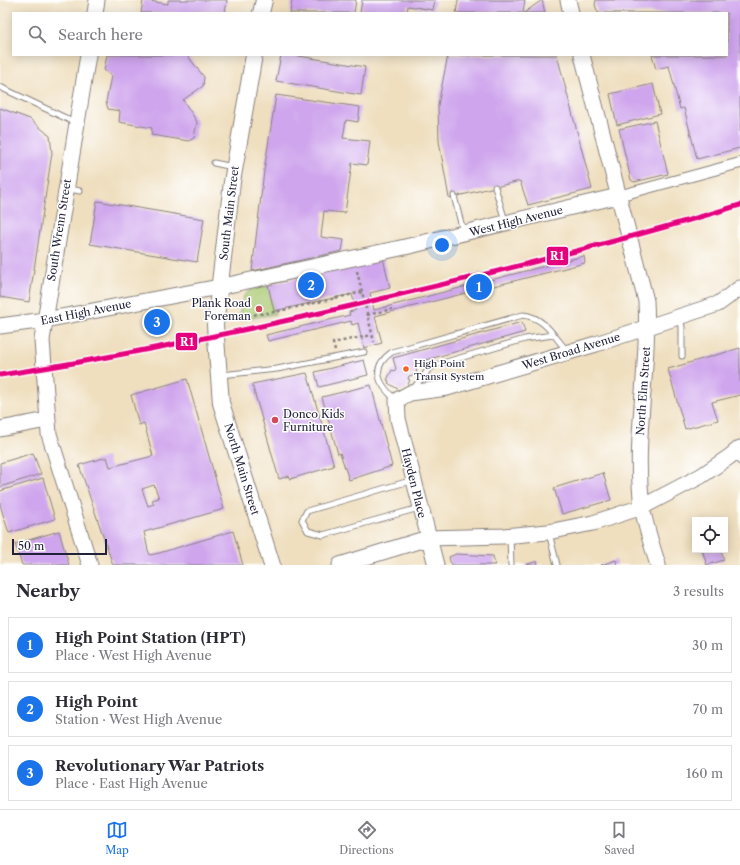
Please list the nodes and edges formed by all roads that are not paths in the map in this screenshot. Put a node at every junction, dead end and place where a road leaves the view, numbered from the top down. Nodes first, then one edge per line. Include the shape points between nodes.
1 (97, 0) edge
2 (264, 0) edge
3 (568, 0) edge
4 (95, 12) edge
5 (261, 12) edge
6 (571, 12) edge
7 (88, 56) edge
8 (254, 56) edge
9 (582, 56) edge
10 (0, 87) edge
11 (77, 124) junction
12 (214, 163) dead end
13 (740, 163) edge
14 (234, 167) junction
15 (495, 187) dead end
16 (454, 196) dead end
17 (618, 196) junction
18 (506, 223) junction
19 (464, 234) junction
20 (219, 287) junction
21 (740, 288) edge
22 (680, 316) junction
23 (45, 320) junction
24 (0, 326) edge
25 (647, 327) junction
26 (553, 335) junction
27 (364, 352) dead end
28 (568, 352) junction
29 (682, 356) dead end
30 (218, 374) junction
31 (410, 394) junction
32 (397, 400) junction
33 (47, 420) junction
34 (0, 429) edge
35 (738, 454) edge
36 (413, 480) junction
37 (420, 507) junction
38 (642, 507) junction
39 (548, 532) junction
40 (510, 535) junction
41 (428, 538) junction
42 (90, 565) edge
43 (272, 565) edge
44 (340, 565) edge
45 (436, 565) edge
46 (511, 565) edge
47 (558, 565) edge
48 (658, 565) edge

1 - 4 street
2 - 5 main road
3 - 6 street
7 - 11 street, South Wrenn Street
8 - 14 main road, South Main Street
9 - 17 street, North Elm Street
10 - 11 lane
11 - 23 street, South Wrenn Street via 73,190
12 - 14 lane
13 - 17 street, West High Avenue
14 - 20 main road, South Main Street
15 - 18 lane
16 - 19 lane
17 - 18 street, West High Avenue
17 - 25 street, North Elm Street via 646,301
18 - 19 street, West High Avenue
19 - 20 street, West High Avenue
20 - 23 street, East High Avenue
20 - 30 main road, South Main Street via 215,324
21 - 22 street, West Broad Avenue via 718,304
22 - 25 street, West Broad Avenue
22 - 29 lane
23 - 24 street, East High Avenue
23 - 33 street, South Wrenn Street via 42,340
25 - 28 street, West Broad Avenue
25 - 38 street, North Elm Street via 639,455
26 - 28 lane
26 - 31 lane via 525,339 436,364 429,369
26 - 32 lane via 541,321 533,316 523,315 392,352 384,358 380,366 379,379 381,385
27 - 30 lane via 276,370
28 - 31 street, West Broad Avenue via 447,388
30 - 43 main road, North Main Street via 221,403
31 - 32 street, West Broad Avenue
32 - 36 street, Hayden Place via 398,419
33 - 34 street
33 - 42 street, South Wrenn Street via 49,434
35 - 38 street
36 - 37 street, Hayden Place
36 - 37 lane via 308,511 302,520 308,531 323,536
37 - 41 street, Hayden Place
38 - 39 street via 593,523
38 - 48 street, North Elm Street
39 - 40 street
39 - 47 lane
40 - 41 street
40 - 46 lane
41 - 44 street via 376,557
41 - 45 street, Hayden Place

